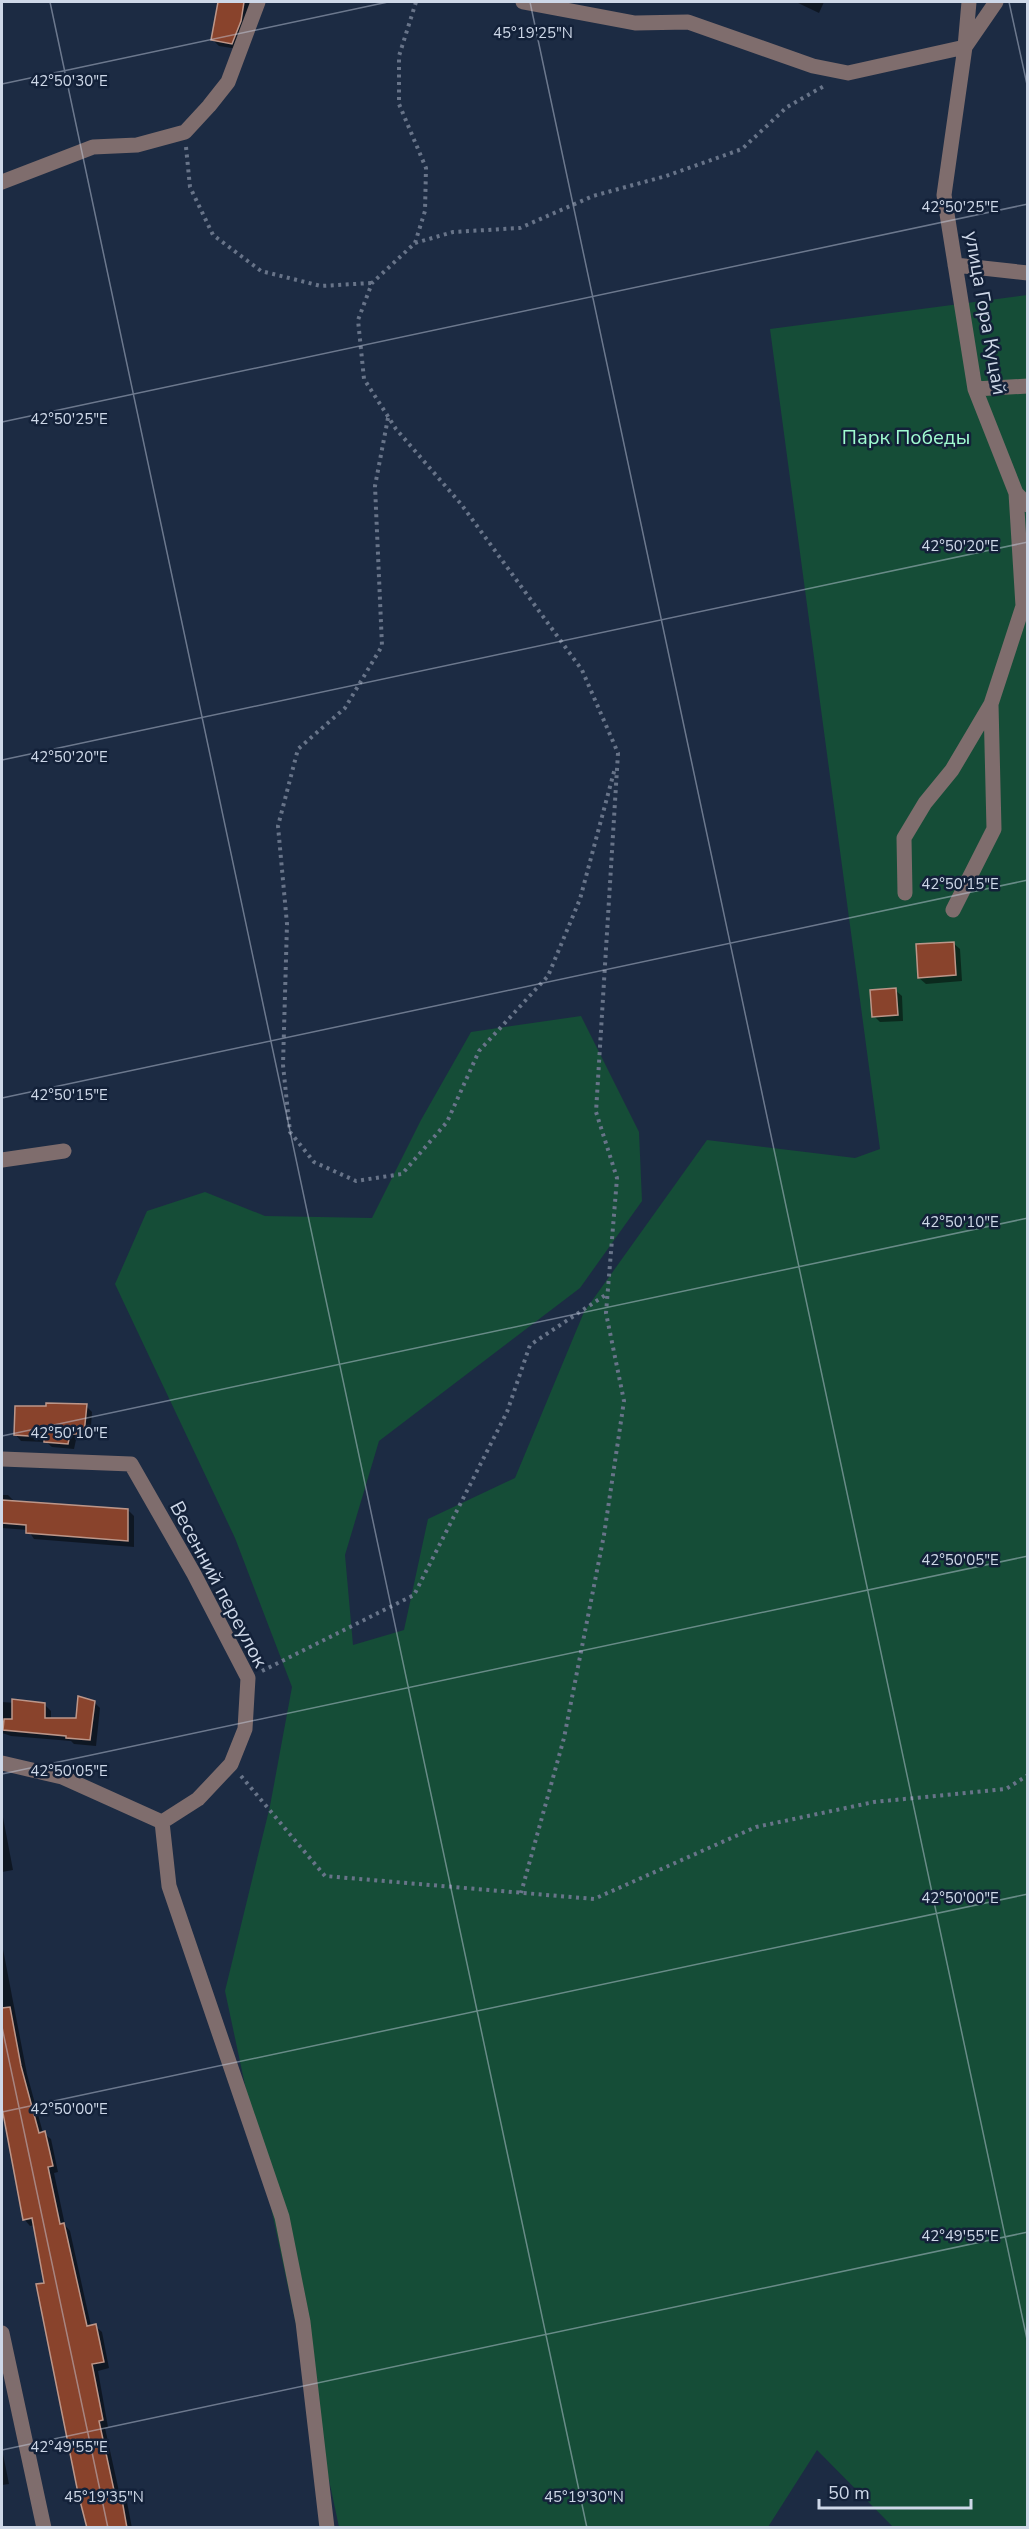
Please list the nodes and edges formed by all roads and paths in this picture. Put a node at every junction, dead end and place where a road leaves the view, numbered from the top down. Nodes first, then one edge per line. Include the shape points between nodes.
1 (258, 2) edge
2 (416, 2) edge
3 (523, 2) edge
4 (969, 2) edge
5 (996, 2) edge
6 (965, 47) junction
7 (848, 73) junction
8 (185, 132) junction
9 (2, 182) edge
10 (415, 243) junction
11 (955, 265) junction
12 (1028, 273) edge
13 (372, 283) junction
14 (1028, 386) edge
15 (975, 389) junction
16 (388, 418) junction
17 (1016, 493) junction
18 (1028, 505) edge
19 (991, 705) junction
20 (617, 761) junction
21 (905, 893) dead end
22 (953, 910) dead end
23 (64, 1151) dead end
24 (2, 1160) edge
25 (608, 1294) junction
26 (2, 1459) edge
27 (248, 1678) junction
28 (2, 1763) edge
29 (231, 1764) junction
30 (1028, 1775) edge
31 (162, 1822) junction
32 (521, 1893) junction
33 (2, 2333) edge
34 (44, 2528) edge
35 (327, 2528) edge

1 - 8 street via 228,82
2 - 10 path via 399,56 399,104 426,168 425,211
3 - 7 street via 635,24 688,22 813,66
4 - 6 street, улица Гора Куцай
5 - 6 street
6 - 7 street
6 - 11 street, улица Гора Куцай via 945,195
7 - 10 path via 787,107 742,149 593,196 520,228 453,232
8 - 9 street via 137,145 93,147
8 - 13 path via 190,188 213,235 261,271 321,286
10 - 13 path
11 - 12 street
11 - 15 street, улица Гора Куцай
13 - 16 path via 358,320 364,379
14 - 15 street
15 - 17 street, улица Гора Куцай
16 - 20 path via 461,504 582,670 618,753
16 - 20 path via 375,486 382,646 345,708 298,749 278,826 287,924 283,1065 287,1110 290,1132 314,1162 356,1181 402,1174 447,1122 479,1051 548,976 580,899
17 - 18 street, улица Гора Куцай
17 - 19 street via 1023,606
19 - 21 street via 904,838
19 - 22 street via 994,829
20 - 25 path via 596,1112 617,1178
23 - 24 street
25 - 27 path via 530,1345 507,1412 414,1595
25 - 32 path via 606,1313 624,1401 604,1535 564,1738
26 - 27 street, Весенний переулок via 131,1464
27 - 29 street, Весенний переулок via 245,1729
28 - 31 street via 63,1777
29 - 31 street, Весенний переулок via 198,1799
29 - 32 path via 325,1876
30 - 32 path via 1006,1789 874,1802 756,1827 594,1899
31 - 35 street via 169,1886 282,2217 303,2322
33 - 34 street

